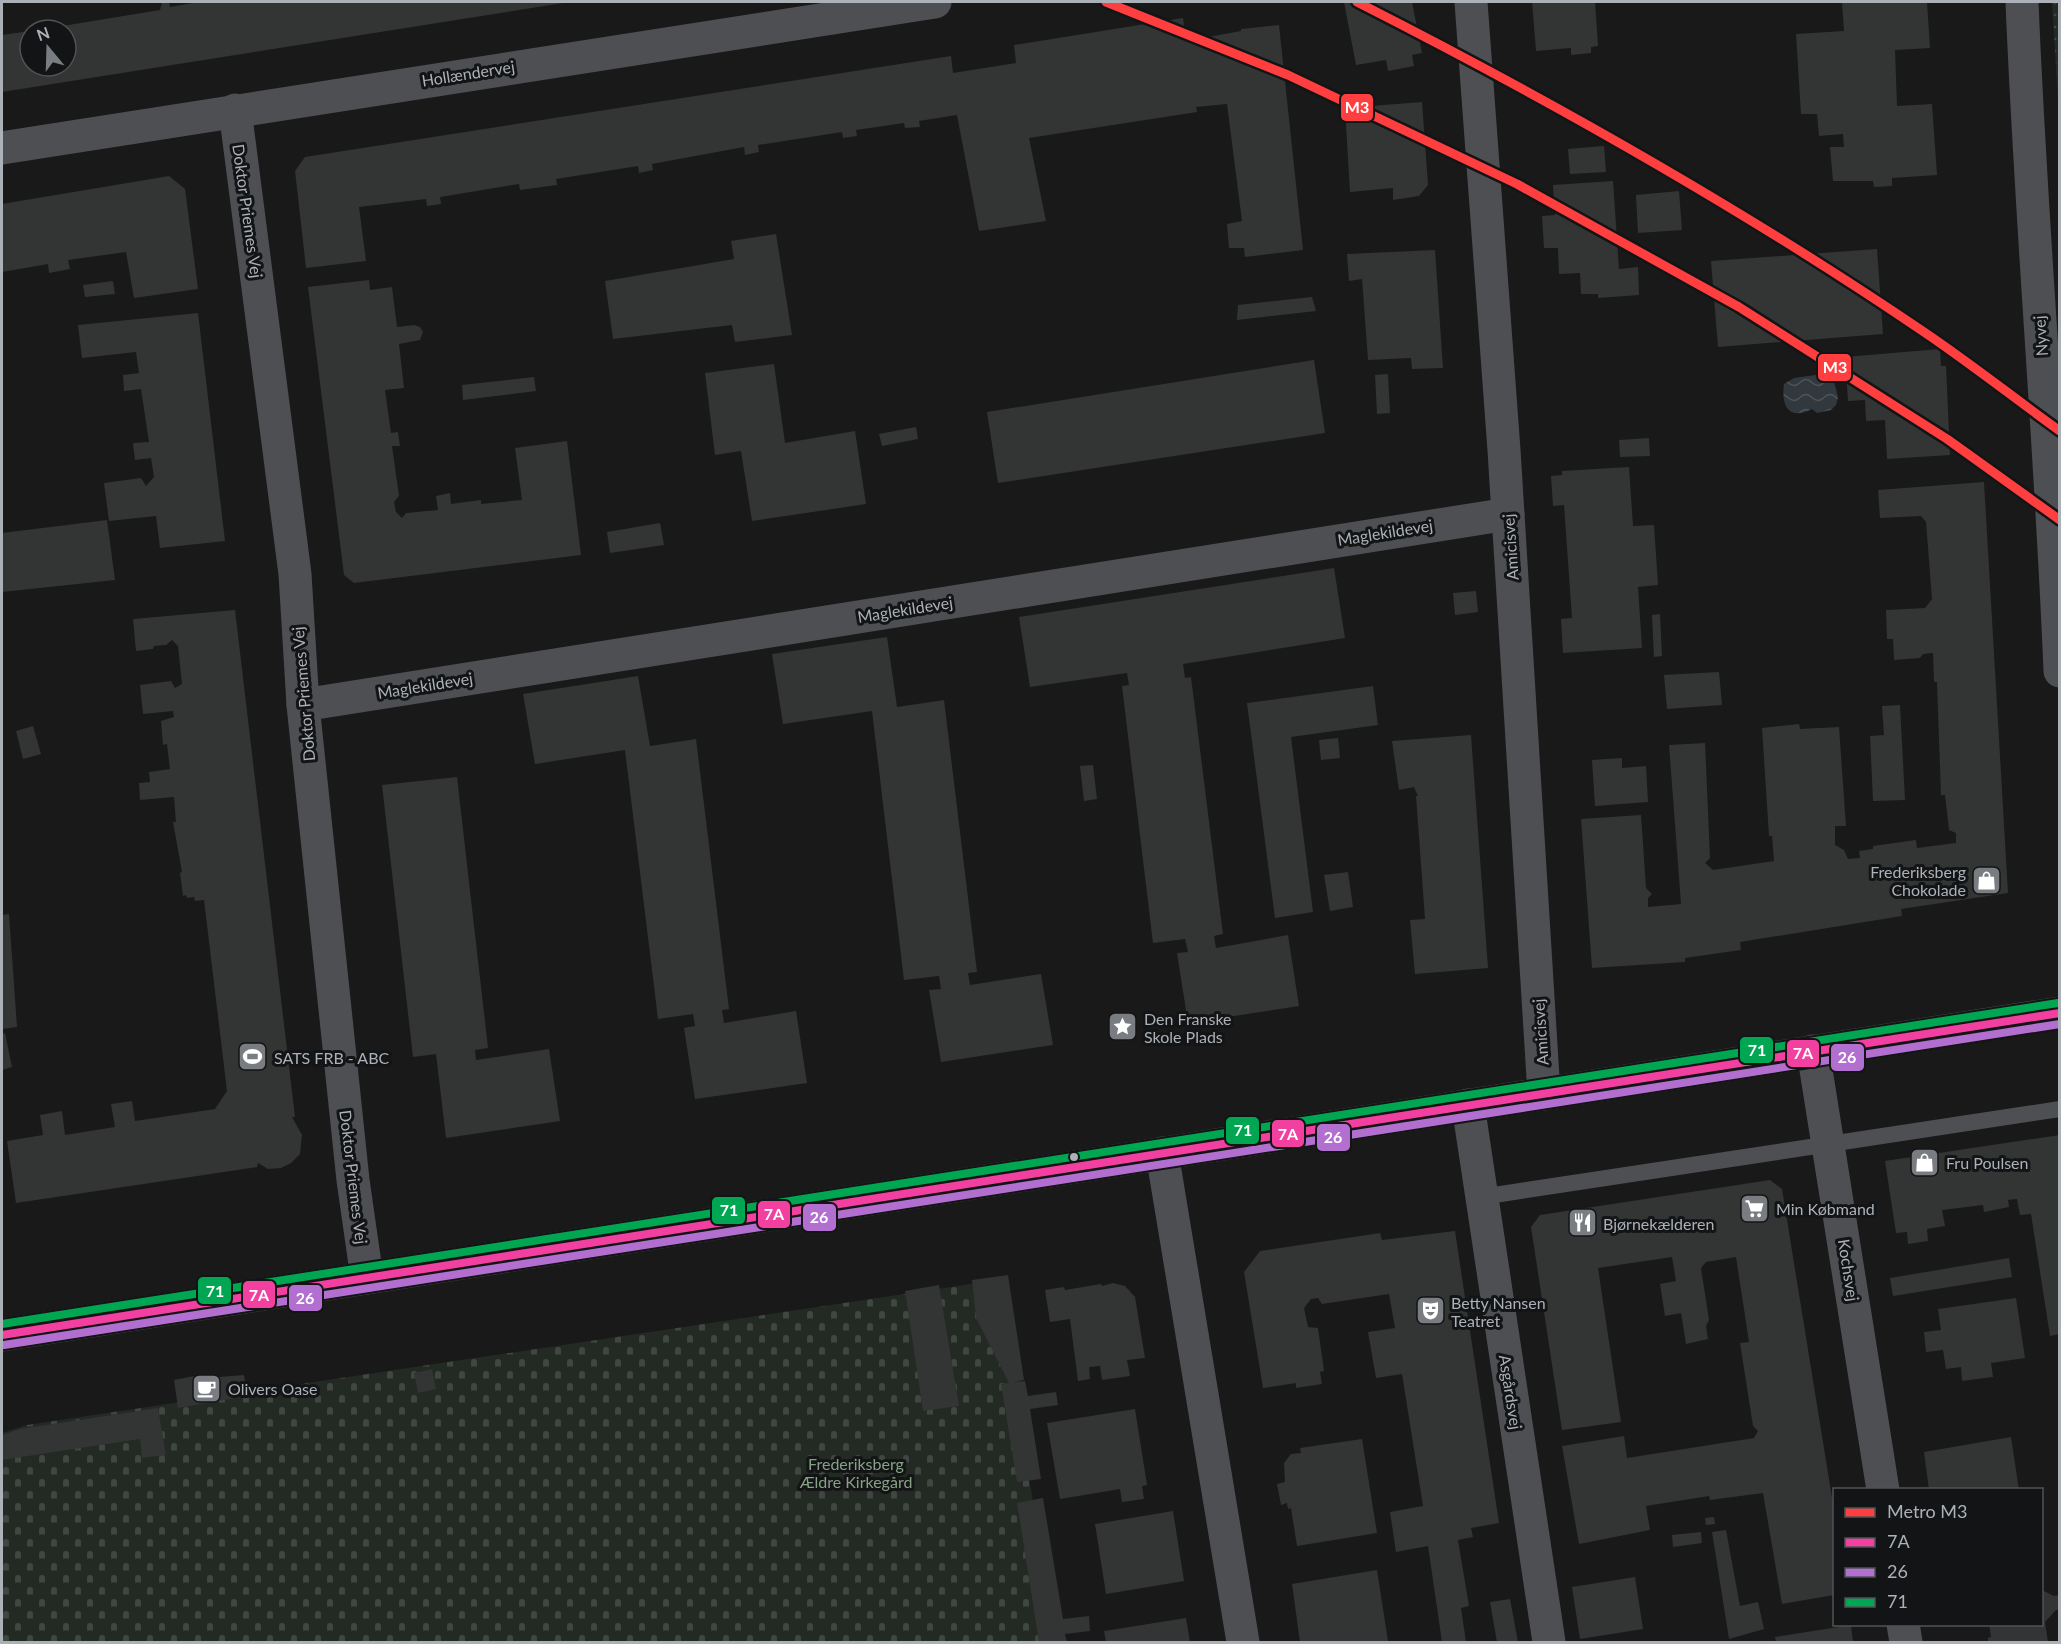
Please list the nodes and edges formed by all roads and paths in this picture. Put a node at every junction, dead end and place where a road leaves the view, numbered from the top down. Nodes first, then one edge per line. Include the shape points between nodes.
1 (935, 2) edge
2 (1471, 2) edge
3 (2022, 2) edge
4 (881, 6) edge
5 (235, 110) junction
6 (2, 148) edge
7 (1508, 514) junction
8 (2060, 670) edge
9 (303, 705) junction
10 (2060, 1013) edge
11 (1813, 1051) junction
12 (1544, 1094) junction
13 (1468, 1105) junction
14 (2060, 1109) edge
15 (1828, 1143) junction
16 (1162, 1153) junction
17 (1482, 1197) junction
18 (367, 1278) junction
19 (2, 1335) edge
20 (1882, 1488) edge
21 (1903, 1626) edge
22 (1243, 1642) edge
23 (1549, 1642) edge
24 (1906, 1642) edge

1 - 4 street, Hollændervej
2 - 7 street, Amicisvej
3 - 8 street, Nyvej via 2028,170
4 - 5 street, Hollændervej
5 - 6 street, Hollændervej
5 - 9 street, Doktor Priemes Vej via 295,574
7 - 9 street, Maglekildevej
7 - 12 street, Amicisvej
9 - 18 street, Doktor Priemes Vej via 353,1180
10 - 11 street
11 - 12 street
11 - 15 street, Kochsvej
12 - 13 street
13 - 16 street
13 - 17 street, Asgårdsvej
14 - 15 lane
15 - 17 lane
15 - 20 street, Kochsvej
16 - 18 street
16 - 22 street
17 - 23 street, Asgårdsvej
18 - 19 street
21 - 24 street

